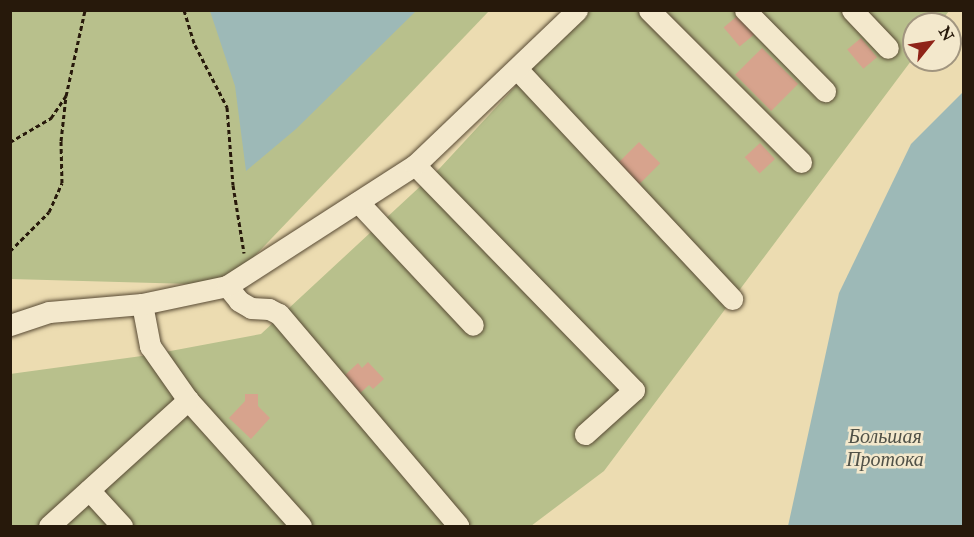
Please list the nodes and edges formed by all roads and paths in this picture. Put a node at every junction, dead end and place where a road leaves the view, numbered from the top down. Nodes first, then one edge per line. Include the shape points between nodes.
1 (85, 10) edge
2 (184, 10) edge
3 (577, 10) edge
4 (649, 10) edge
5 (745, 10) edge
6 (852, 10) edge
7 (888, 48) dead end
8 (517, 69) junction
9 (825, 91) dead end
10 (66, 96) junction
11 (10, 142) edge
12 (801, 162) dead end
13 (415, 165) junction
14 (357, 202) junction
15 (10, 251) edge
16 (246, 251) dead end
17 (227, 286) junction
18 (732, 299) dead end
19 (142, 304) junction
20 (10, 324) edge
21 (473, 325) dead end
22 (188, 400) junction
23 (585, 434) dead end
24 (89, 490) junction
25 (458, 525) dead end
26 (49, 526) edge
27 (123, 526) edge
28 (301, 526) edge

1 - 10 path
2 - 16 path via 195,45 227,107 233,185
3 - 8 street
4 - 12 street
5 - 9 street
6 - 7 street
8 - 13 street
8 - 18 street
10 - 11 path via 51,118
10 - 15 path via 62,183 49,212
13 - 14 street
13 - 23 street via 634,390
14 - 17 street
14 - 21 street
17 - 19 street
17 - 25 street via 251,308 279,314
19 - 20 street via 49,312
19 - 22 street via 150,346
22 - 24 street
22 - 28 street
24 - 26 street
24 - 27 street

